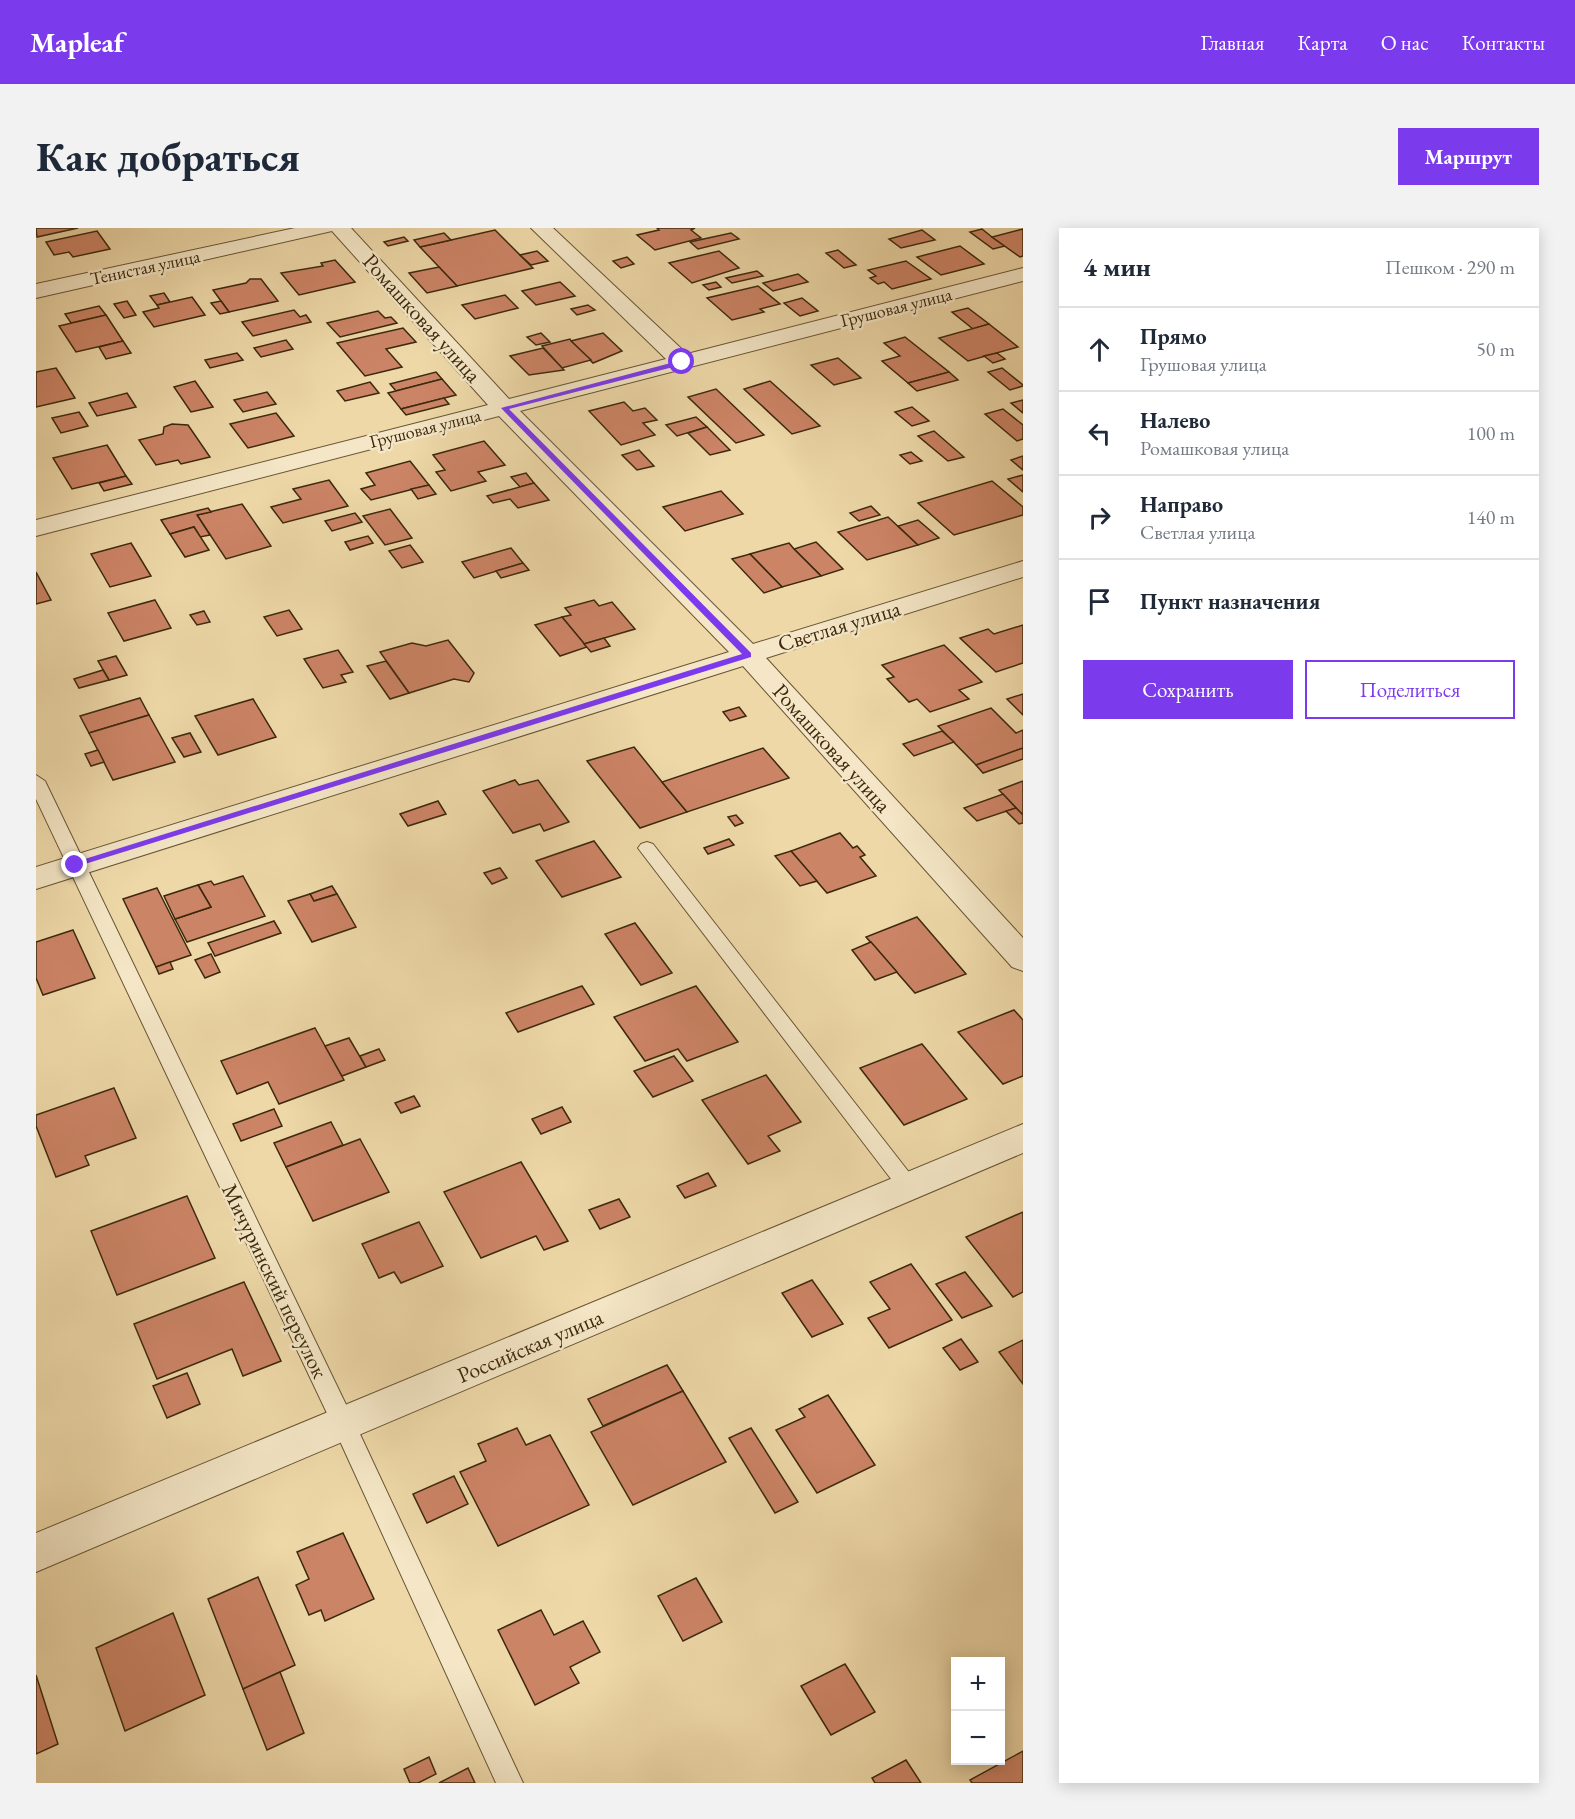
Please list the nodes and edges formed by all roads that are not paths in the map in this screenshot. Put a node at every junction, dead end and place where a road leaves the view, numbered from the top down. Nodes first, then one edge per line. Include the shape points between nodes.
1 (324, 228) edge
2 (340, 228) edge
3 (541, 228) edge
4 (1023, 274) edge
5 (36, 291) edge
6 (682, 362) junction
7 (504, 408) junction
8 (36, 528) edge
9 (1023, 569) edge
10 (748, 655) junction
11 (36, 781) edge
12 (647, 848) dead end
13 (75, 865) junction
14 (36, 878) edge
15 (1023, 959) edge
16 (1023, 1138) edge
17 (908, 1186) junction
18 (344, 1424) junction
19 (36, 1553) edge
20 (510, 1783) edge

1 - 5 street, Тенистая улица
2 - 7 street, Ромашковая улица
3 - 6 street
4 - 6 street, Грушовая улица
6 - 7 street, Грушовая улица
7 - 8 street, Грушовая улица
7 - 10 street, Ромашковая улица
9 - 10 street, Светлая улица
10 - 13 street, Светлая улица
10 - 15 street, Ромашковая улица
11 - 13 lane, Мичуринский переулок
12 - 17 lane
13 - 14 street, Светлая улица
13 - 18 lane, Мичуринский переулок
16 - 17 street, Российская улица
17 - 18 street, Российская улица
18 - 19 street, Российская улица
18 - 20 lane, Мичуринский переулок

